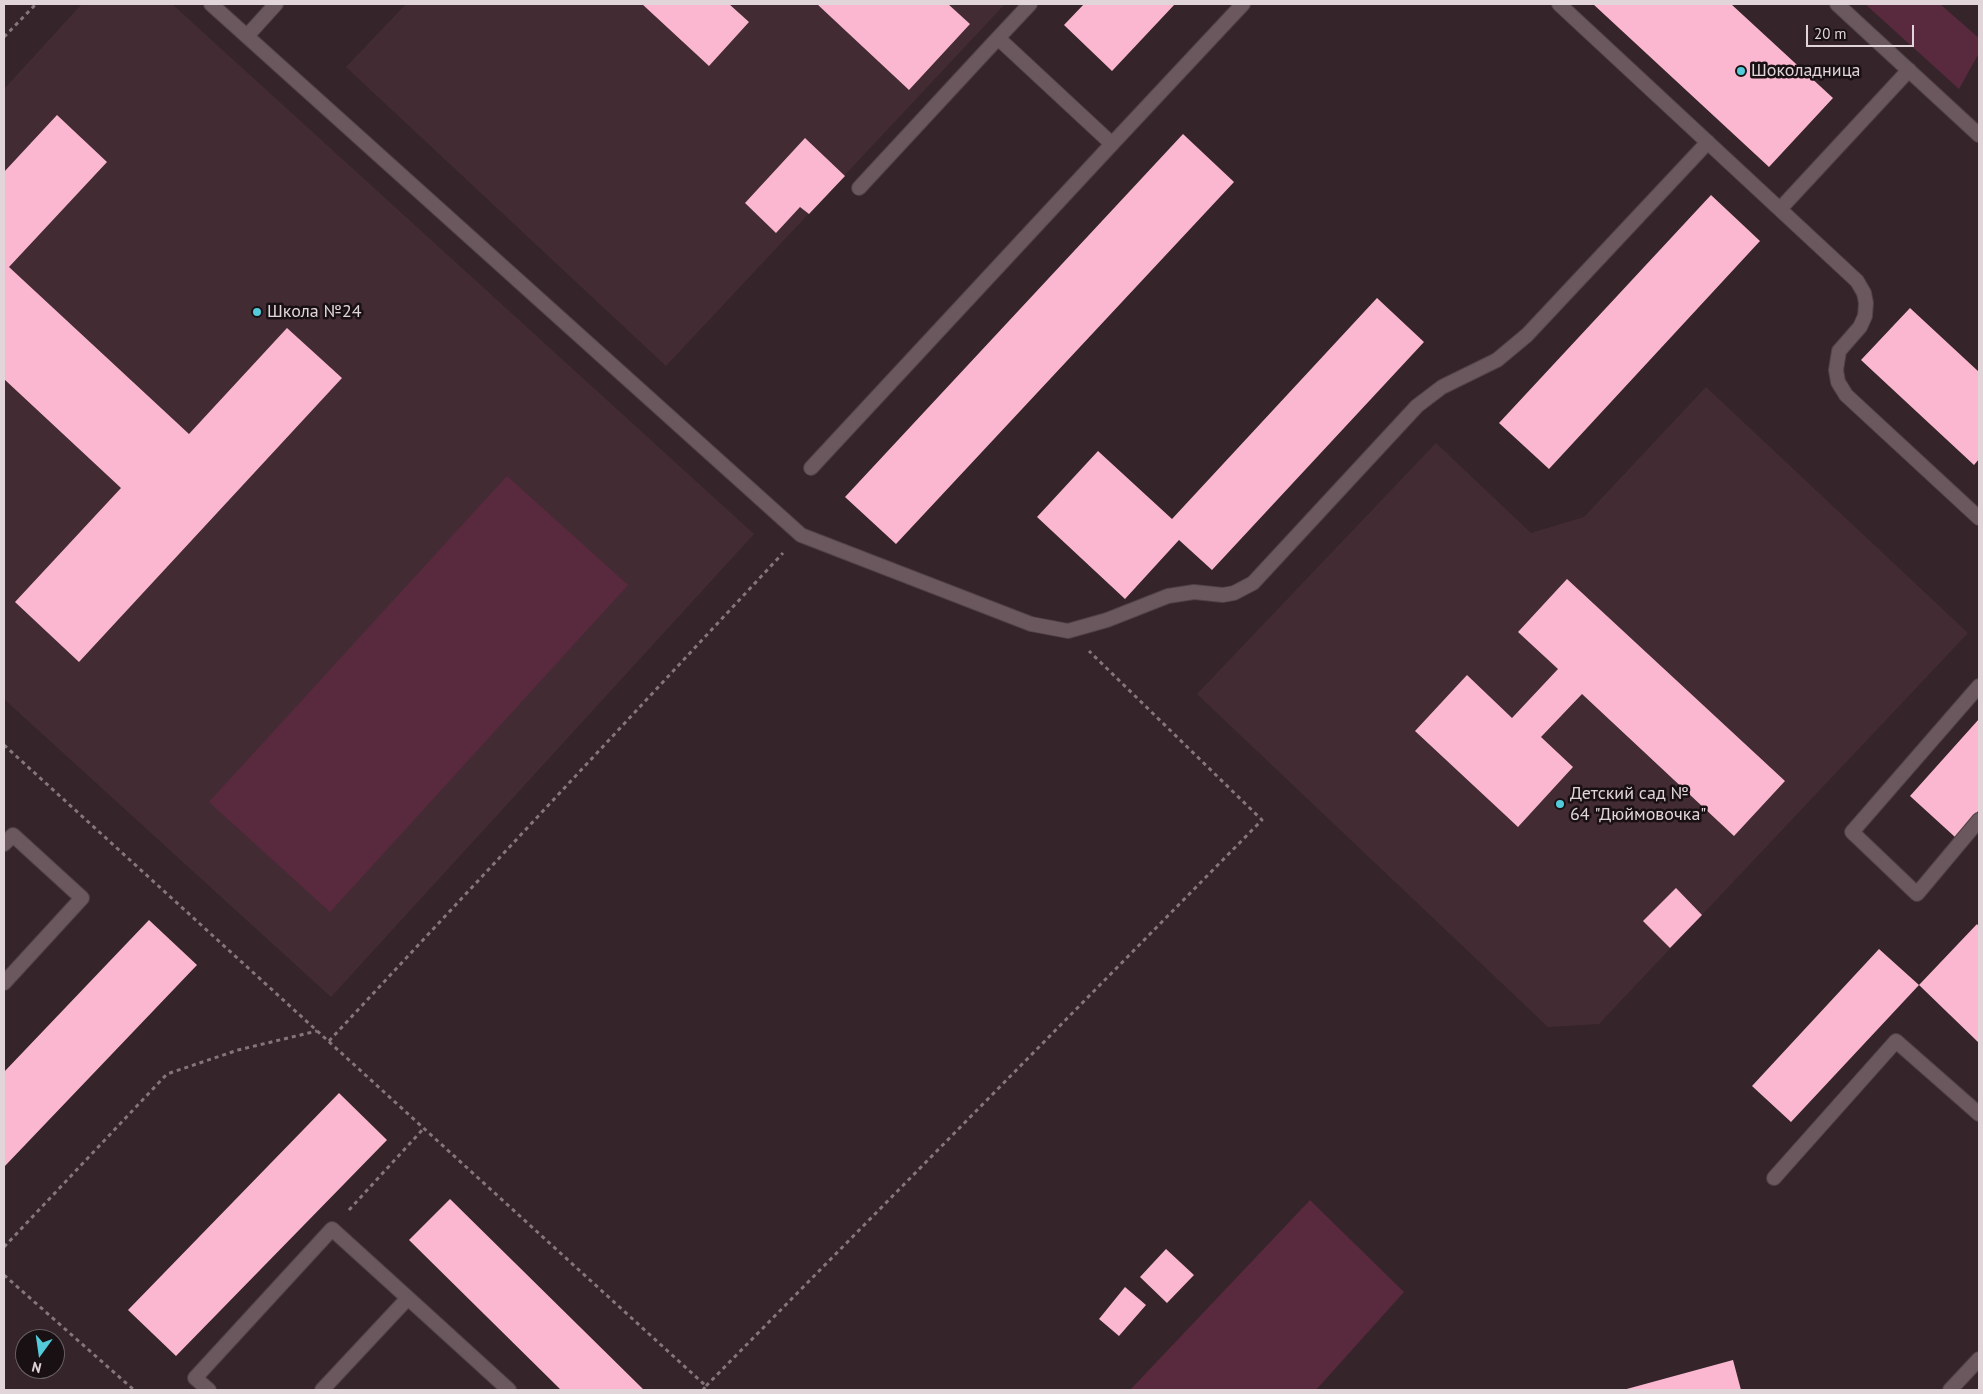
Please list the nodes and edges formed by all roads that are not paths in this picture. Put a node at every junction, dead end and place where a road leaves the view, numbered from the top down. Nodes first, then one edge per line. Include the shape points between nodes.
1 (211, 4) edge
2 (276, 4) edge
3 (1030, 4) edge
4 (1243, 4) edge
5 (1559, 4) edge
6 (1837, 4) edge
7 (247, 36) junction
8 (998, 38) junction
9 (1909, 70) junction
10 (1979, 135) edge
11 (1708, 142) junction
12 (1112, 144) junction
13 (859, 188) dead end
14 (1780, 209) junction
15 (811, 468) dead end
16 (1979, 518) edge
17 (1979, 686) edge
18 (1979, 820) edge
19 (4, 844) edge
20 (4, 983) edge
21 (1979, 1114) edge
22 (1774, 1178) dead end
23 (408, 1298) junction
24 (1979, 1359) edge
25 (209, 1390) edge
26 (322, 1390) edge
27 (509, 1390) edge
28 (1950, 1390) edge

1 - 7 street
2 - 7 street
3 - 8 street
4 - 12 street
5 - 11 street
6 - 9 street
7 - 11 street via 800,535 1032,624 1068,631 1107,620 1168,596 1194,592 1223,595 1253,583 1417,406 1442,387 1497,360 1522,339
8 - 12 street
8 - 13 street
9 - 10 street
9 - 14 street
11 - 14 street
12 - 15 street
14 - 16 street via 1857,281 1864,293 1863,322 1839,351 1836,361 1838,382 1846,395
17 - 18 street via 1852,832 1917,894
19 - 20 street via 13,834 82,898
21 - 22 street via 1896,1041
23 - 25 street via 332,1228 195,1378
23 - 26 street
23 - 27 street
24 - 28 street

